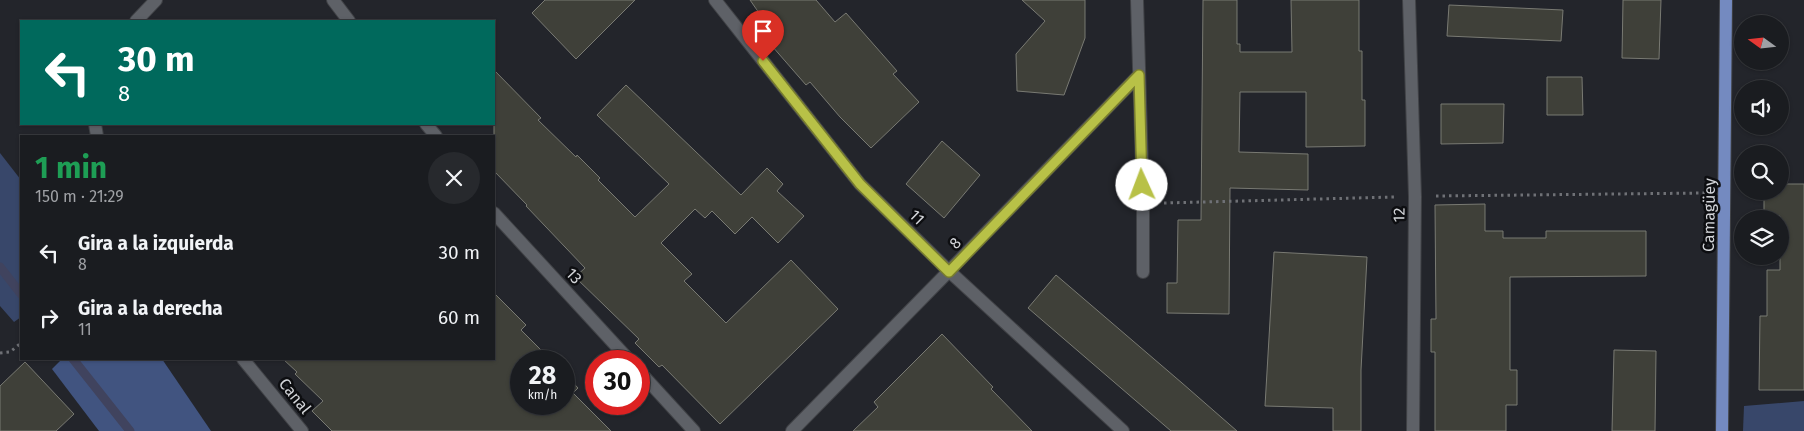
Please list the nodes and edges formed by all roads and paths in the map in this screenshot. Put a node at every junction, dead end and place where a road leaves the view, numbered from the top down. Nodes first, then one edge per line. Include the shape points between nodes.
1 (156, 0) edge
2 (333, 0) edge
3 (715, 0) edge
4 (1137, 0) edge
5 (1409, 0) edge
6 (1726, 0) edge
7 (137, 20) edge
8 (348, 20) edge
9 (1139, 75) junction
10 (427, 125) edge
11 (435, 135) edge
12 (495, 214) edge
13 (949, 272) junction
14 (1143, 272) dead end
15 (20, 344) edge
16 (620, 350) edge
17 (0, 353) edge
18 (244, 360) edge
19 (650, 383) edge
20 (302, 431) edge
21 (694, 431) edge
22 (792, 431) edge
23 (1123, 431) edge
24 (1413, 431) edge
25 (1722, 431) edge

1 - 7 street
2 - 8 street
3 - 13 street, 11 via 860,184
4 - 9 street
5 - 24 street, 12 via 1415,196
6 - 25 main road, Camagüey
9 - 13 street, 8
9 - 14 street
10 - 11 street
12 - 16 street, 13
13 - 22 street, 8
13 - 23 street, 11
15 - 17 path via 10,352
18 - 20 street, Canal
19 - 21 street

